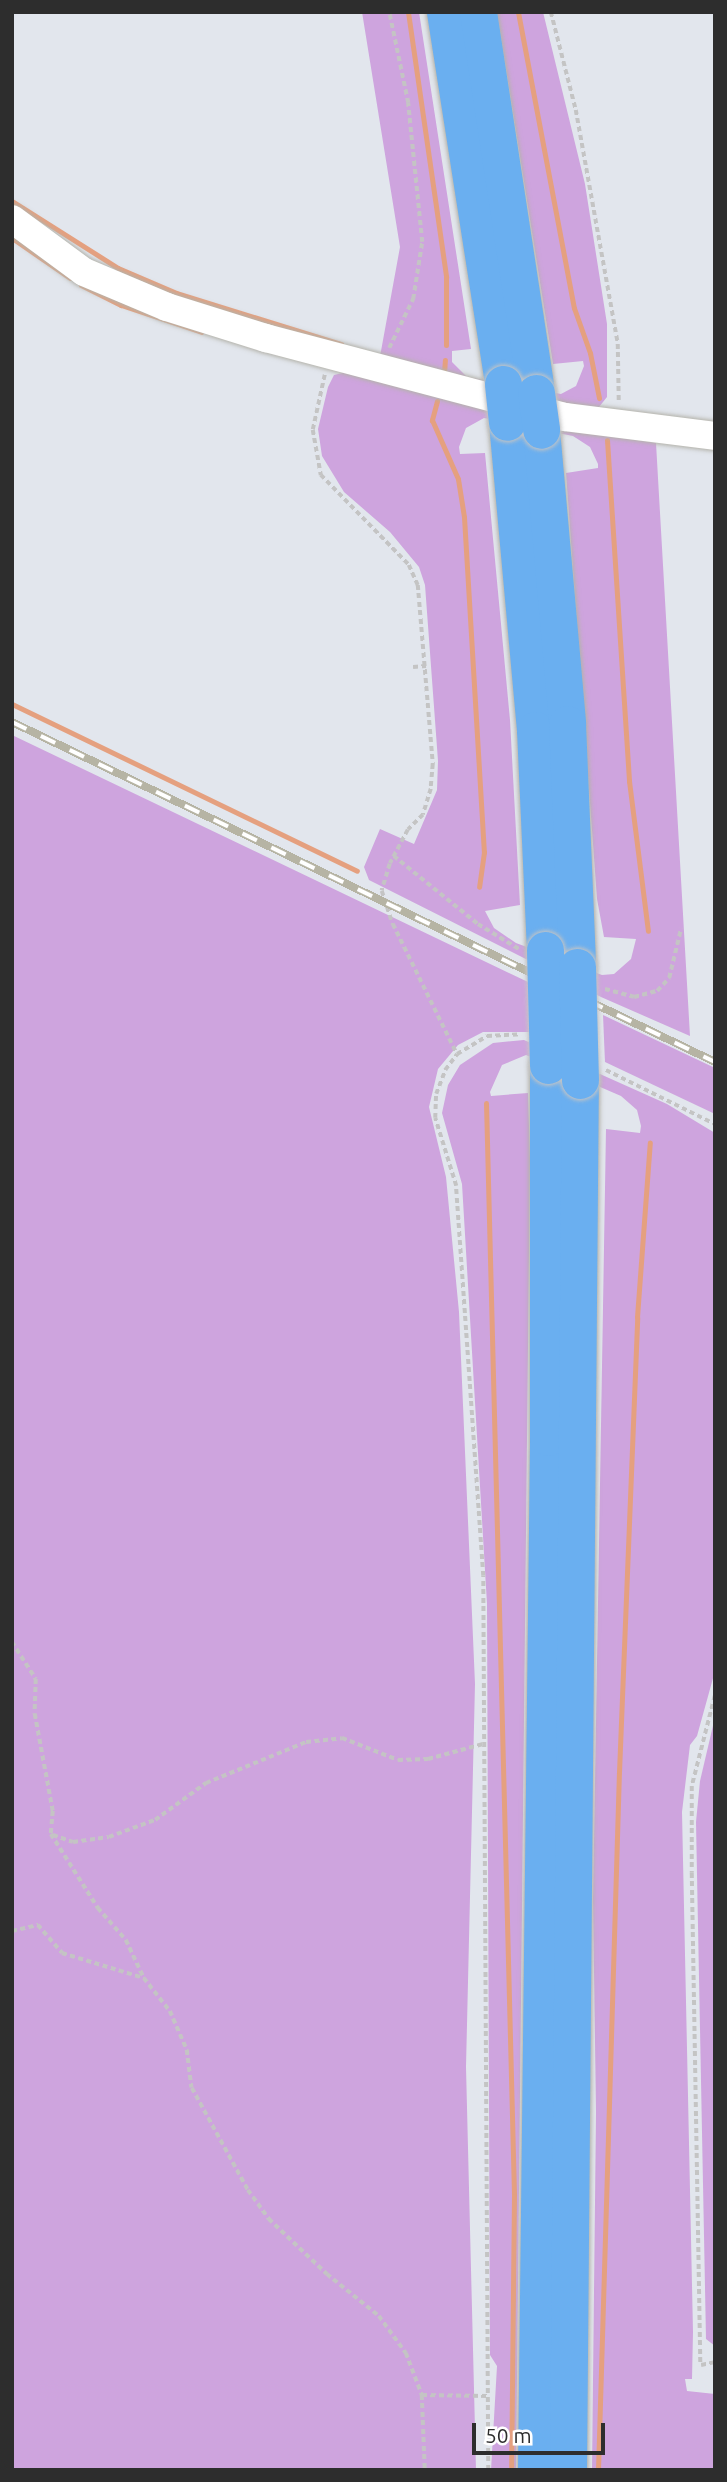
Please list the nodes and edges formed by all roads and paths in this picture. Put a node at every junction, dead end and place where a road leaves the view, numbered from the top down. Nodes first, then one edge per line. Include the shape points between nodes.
1 (389, 12) edge
2 (445, 12) edge
3 (478, 12) edge
4 (551, 12) edge
5 (12, 219) edge
6 (330, 356) junction
7 (380, 370) junction
8 (519, 388) junction
9 (619, 424) junction
10 (524, 426) junction
11 (715, 436) edge
12 (426, 666) junction
13 (413, 667) dead end
14 (457, 1054) junction
15 (565, 1063) junction
16 (715, 1124) edge
17 (12, 1642) edge
18 (715, 1696) edge
19 (483, 1744) junction
20 (51, 1834) junction
21 (12, 1931) edge
22 (144, 1978) junction
23 (715, 2362) edge
24 (422, 2395) junction
25 (488, 2396) junction
26 (425, 2470) edge
27 (488, 2470) edge
28 (536, 2470) edge
29 (568, 2470) edge

1 - 7 path via 408,103 422,242 413,299
2 - 8 highway
3 - 8 highway
4 - 9 path via 576,110 618,344
5 - 6 street via 84,272 167,307
6 - 7 street
6 - 12 path via 313,430 321,475 409,565 422,605
7 - 9 street via 565,417
8 - 10 highway, bridge
9 - 11 street
10 - 15 highway, bridge via 545,950
10 - 15 highway, bridge via 567,724 577,967
12 - 13 path
12 - 14 path via 431,789 423,815 408,830 394,856 382,891
14 - 15 path via 487,1036 516,1032
14 - 19 path via 444,1070 435,1118 456,1186 483,1576
15 - 16 path
15 - 28 highway via 548,1437
15 - 29 highway
17 - 20 path via 36,1679 35,1714 53,1811
18 - 23 path via 692,1786 701,2365
19 - 20 path via 428,1759 398,1760 342,1738 306,1742 206,1783 155,1819 109,1837 73,1842
19 - 25 path
20 - 22 path via 98,1908 126,1940
21 - 22 path via 38,1925 62,1953
22 - 24 path via 170,2011 187,2050 192,2088 248,2190 269,2219 379,2316 406,2353
24 - 25 path
24 - 26 path
25 - 27 path

